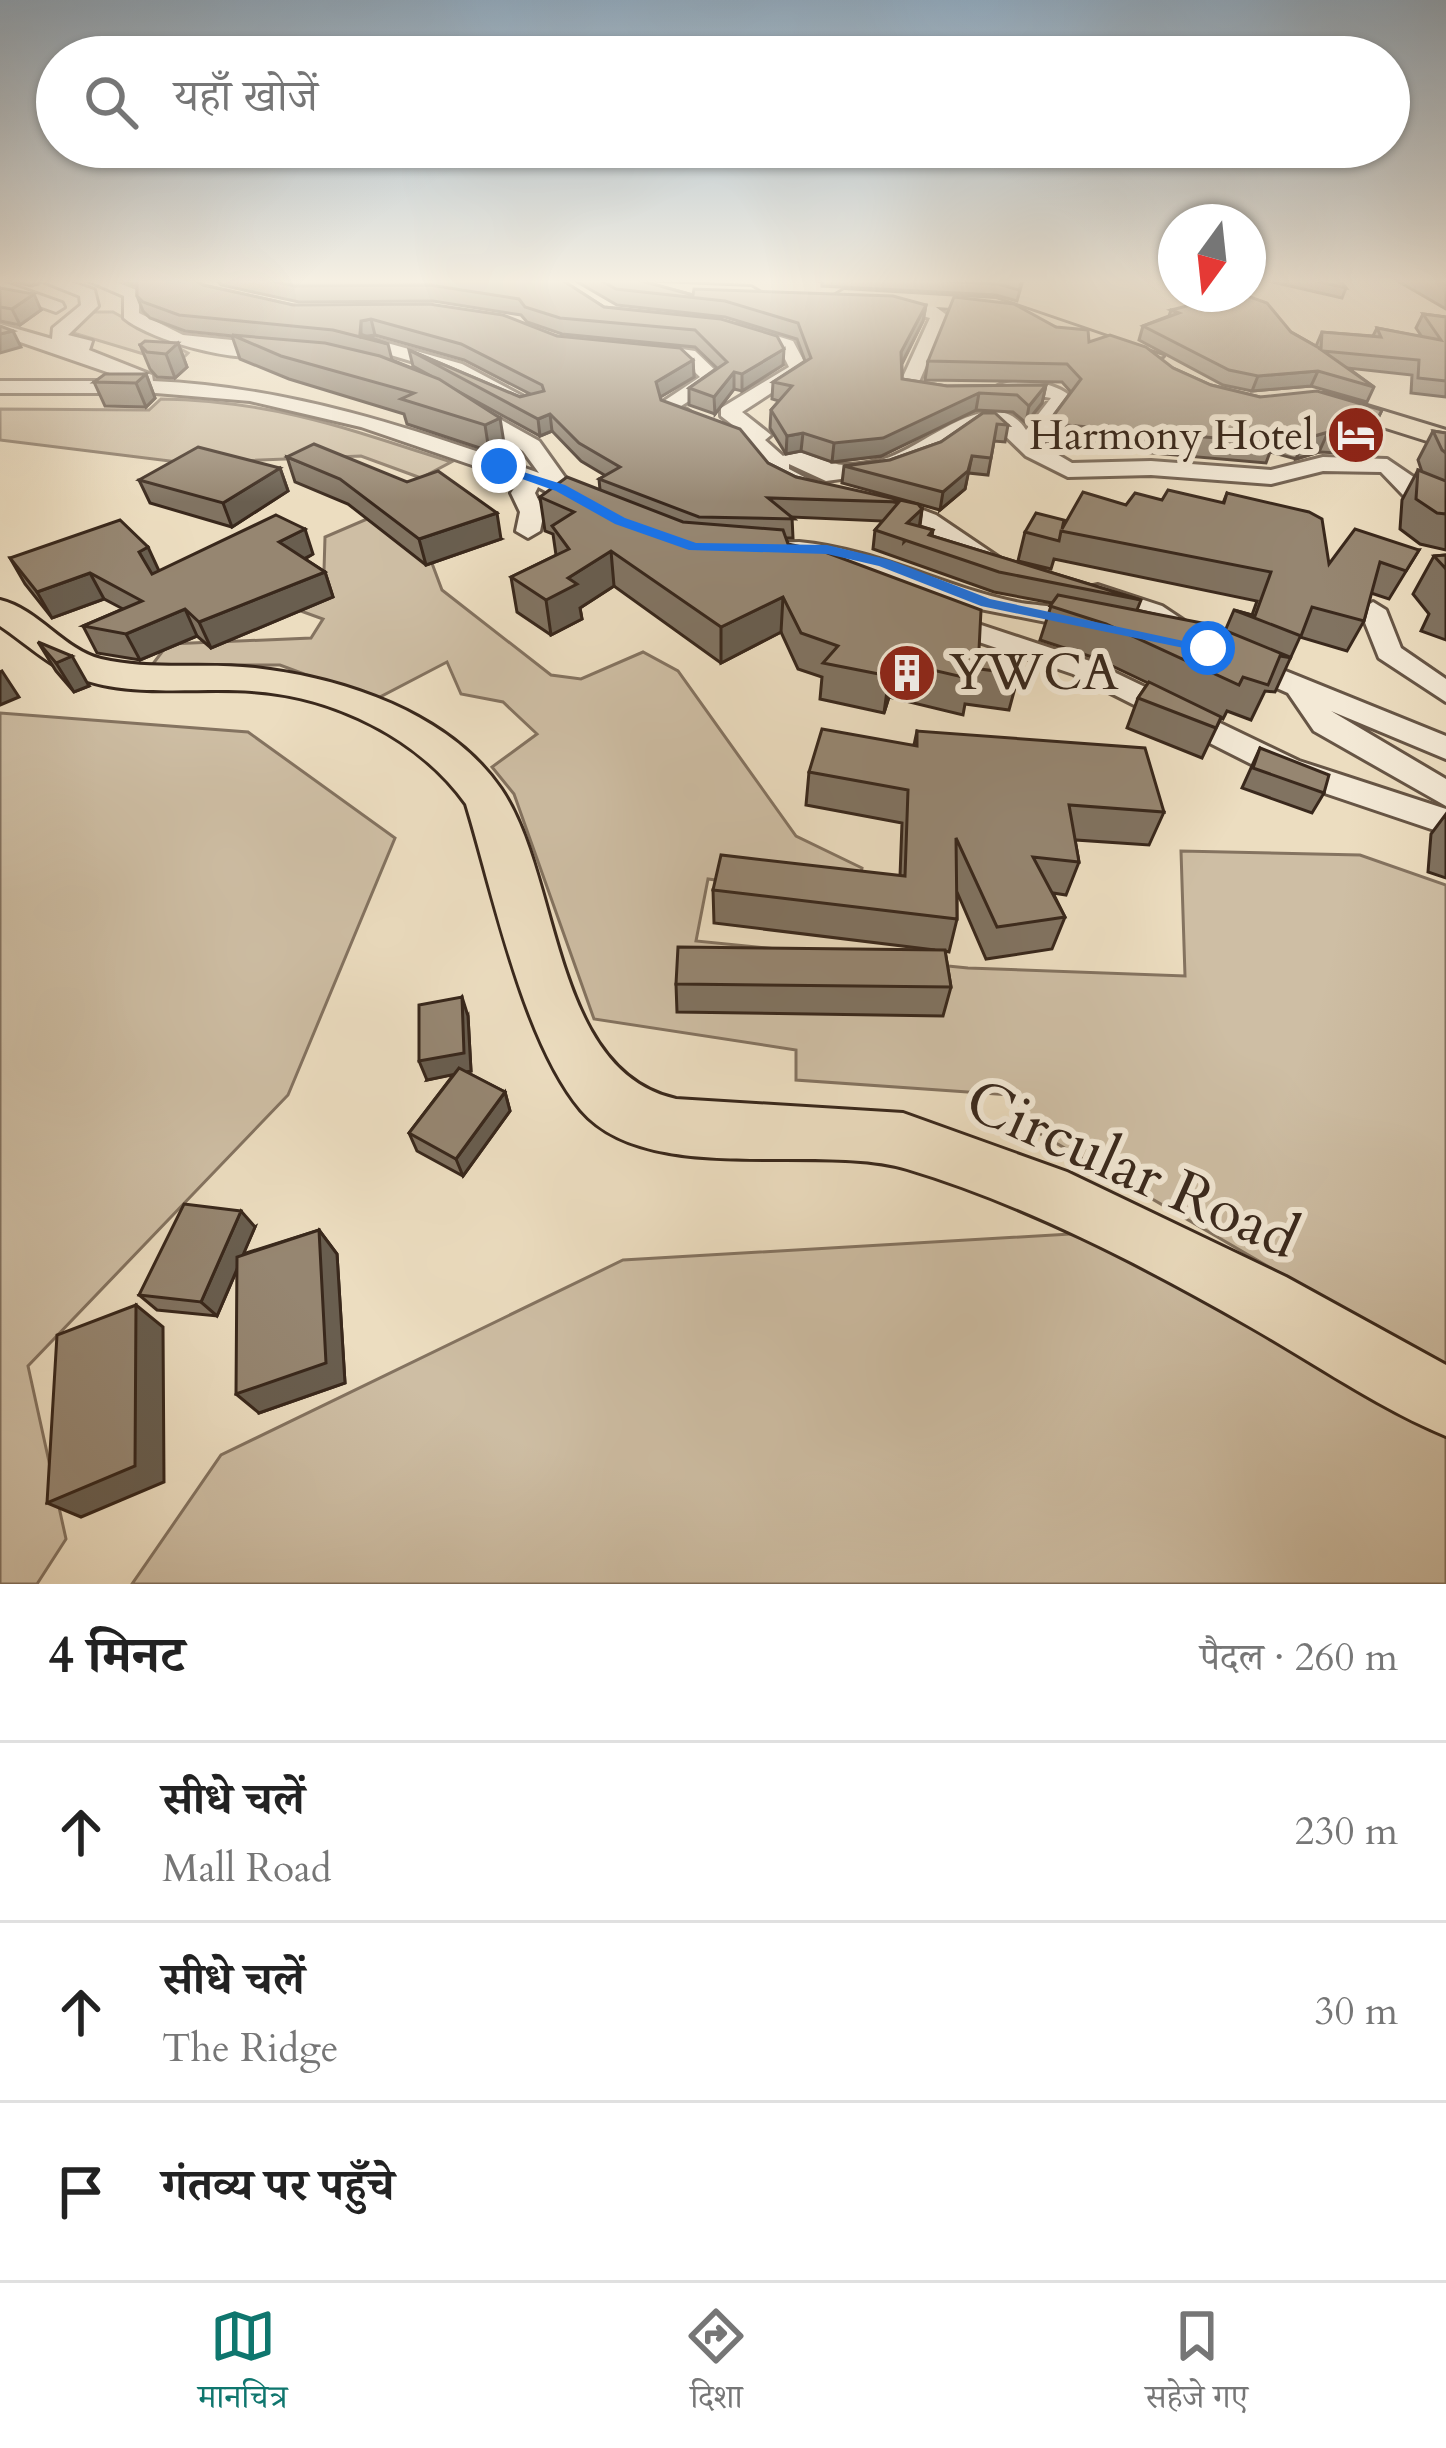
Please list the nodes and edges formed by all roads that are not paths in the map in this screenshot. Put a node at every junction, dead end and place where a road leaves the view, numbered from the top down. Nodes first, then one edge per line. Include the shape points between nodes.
1 (85, 354) edge
2 (107, 354) edge
3 (414, 354) edge
4 (676, 354) edge
5 (791, 354) edge
6 (925, 354) edge
7 (1145, 354) edge
8 (100, 358) junction
9 (352, 360) edge
10 (1172, 371) edge
11 (156, 384) junction
12 (0, 387) edge
13 (1292, 398) edge
14 (532, 406) edge
15 (1446, 440) edge
16 (766, 448) junction
17 (1034, 451) junction
18 (795, 458) junction
19 (532, 478) junction
20 (561, 488) junction
21 (835, 496) edge
22 (865, 498) edge
23 (1446, 508) edge
24 (613, 522) edge
25 (528, 531) dead end
26 (1022, 576) edge
27 (1084, 590) edge
28 (0, 610) edge
29 (1373, 610) edge
30 (1208, 648) junction
31 (1296, 686) junction
32 (1446, 693) edge
33 (1446, 748) edge
34 (1446, 794) edge
35 (1446, 822) edge
36 (1446, 1402) edge

1 - 8 street
2 - 8 street
3 - 14 street
4 - 16 street via 704,365 711,382 668,405 680,418
5 - 18 street via 799,369 728,412
6 - 17 street via 908,388 1039,389 1062,398 1035,433
7 - 10 main road
8 - 11 street
9 - 20 street via 452,396 531,446
11 - 12 street
11 - 19 street via 276,401 420,438
13 - 15 main road
16 - 18 street
16 - 21 street via 777,472
17 - 18 street via 1014,427 973,419 929,450 886,466 826,474
17 - 23 street via 1087,472 1271,477 1323,464 1387,466
19 - 20 street
19 - 25 street via 523,493 532,512
20 - 24 street
22 - 26 street via 925,514 957,543
27 - 30 street via 1152,612
28 - 36 main road, Circular Road via 88,669 254,679 328,695 400,722 458,764 486,800 564,1034 602,1094 638,1117 903,1140 1046,1193 1264,1299
29 - 32 street via 1389,652
30 - 31 street
30 - 35 street via 986,603 827,550 740,559 856,581 1083,668 1288,769
31 - 33 street
31 - 34 street via 1325,724

